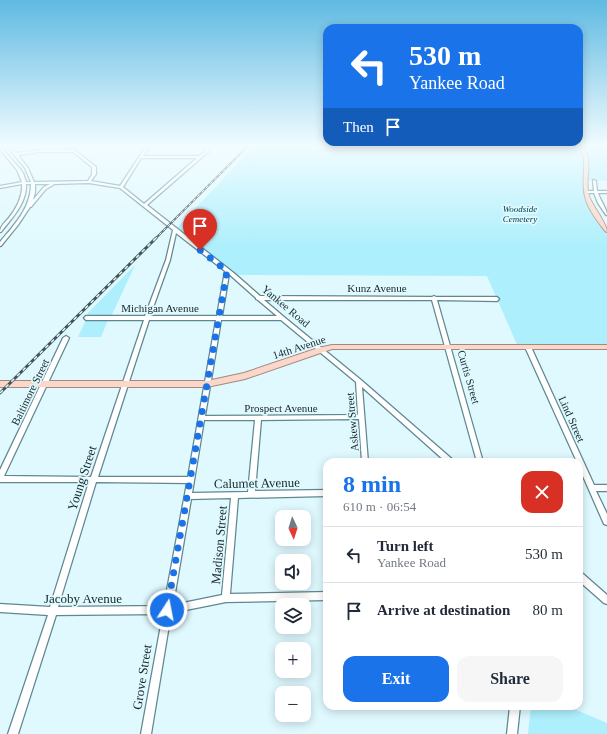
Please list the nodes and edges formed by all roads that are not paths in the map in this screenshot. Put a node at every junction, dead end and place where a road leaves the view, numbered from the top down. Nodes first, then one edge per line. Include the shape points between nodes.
1 (23, 179) edge
2 (32, 179) edge
3 (91, 179) edge
4 (126, 179) edge
5 (175, 179) edge
6 (587, 179) edge
7 (594, 181) dead end
8 (89, 182) junction
9 (24, 183) junction
10 (33, 183) junction
11 (54, 183) junction
12 (0, 187) edge
13 (121, 187) junction
14 (586, 192) junction
15 (595, 192) junction
16 (607, 192) edge
17 (145, 205) junction
18 (27, 208) junction
19 (607, 214) edge
20 (175, 230) junction
21 (607, 230) edge
22 (0, 231) edge
23 (0, 245) edge
24 (227, 271) junction
25 (258, 298) junction
26 (434, 298) junction
27 (497, 299) dead end
28 (86, 318) dead end
29 (147, 318) junction
30 (218, 318) junction
31 (282, 318) junction
32 (66, 338) dead end
33 (448, 346) junction
34 (528, 347) junction
35 (606, 348) edge
36 (320, 350) junction
37 (359, 381) junction
38 (0, 384) edge
39 (45, 384) junction
40 (208, 384) junction
41 (126, 385) junction
42 (362, 417) junction
43 (201, 418) junction
44 (258, 418) junction
45 (365, 458) edge
46 (447, 458) edge
47 (479, 458) edge
48 (578, 458) edge
49 (583, 470) edge
50 (0, 478) edge
51 (190, 480) junction
52 (93, 481) junction
53 (591, 488) junction
54 (607, 488) edge
55 (323, 493) edge
56 (235, 495) junction
57 (251, 495) junction
58 (188, 496) junction
59 (607, 522) edge
60 (583, 579) edge
61 (323, 596) edge
62 (226, 598) junction
63 (607, 600) edge
64 (0, 608) edge
65 (167, 610) junction
66 (53, 611) junction
67 (514, 710) edge
68 (13, 734) edge
69 (146, 734) edge
70 (512, 734) edge

1 - 9 street
2 - 10 street
3 - 8 street
4 - 13 street
5 - 17 street
6 - 14 main road
7 - 15 street
8 - 11 street
8 - 13 street
9 - 10 street
9 - 12 street
9 - 22 street via 24,193 19,205
10 - 11 street
10 - 18 street
11 - 18 street via 45,188
13 - 17 street, Yankee Road
14 - 15 street
14 - 21 main road via 596,215
15 - 16 street
15 - 19 street
17 - 20 street, Yankee Road
18 - 23 street
20 - 24 street, Yankee Road
20 - 29 street, Young Street via 168,260
24 - 25 street, Yankee Road
24 - 30 street, Grove Street
25 - 26 street, Kunz Avenue
25 - 31 street, Yankee Road
26 - 27 street, Kunz Avenue
26 - 33 street, Curtis Street
28 - 29 street, Michigan Avenue
29 - 30 street, Michigan Avenue
29 - 41 street, Young Street
30 - 31 street, Michigan Avenue
30 - 40 street, Grove Street
31 - 36 street, Yankee Road
32 - 39 street, Baltimore Street
33 - 34 main road, 14th Avenue
33 - 36 main road, 14th Avenue via 332,347
33 - 47 street, Curtis Street
34 - 35 main road, 14th Avenue
34 - 48 street, Lind Street
36 - 37 street, Yankee Road
36 - 40 main road, 14th Avenue via 245,376
37 - 42 street, Askew Street
37 - 46 street, Yankee Road
38 - 39 main road, 14th Avenue
39 - 41 main road, 14th Avenue
39 - 50 street, Baltimore Street
40 - 41 main road, 14th Avenue
40 - 43 street, Grove Street
41 - 52 street, Young Street
42 - 44 street, Prospect Avenue
42 - 45 street, Askew Street
43 - 44 street, Prospect Avenue
43 - 51 street, Grove Street
44 - 57 street
49 - 53 street, Lind Street
50 - 52 street
51 - 52 street
51 - 58 street, Grove Street
52 - 66 street, Young Street
53 - 54 street
53 - 59 street, Lind Street
55 - 57 street, Calumet Avenue
56 - 57 street, Calumet Avenue
56 - 58 street, Calumet Avenue
56 - 62 street, Madison Street
58 - 65 street, Grove Street
60 - 63 street
61 - 62 street, Jacoby Avenue
62 - 65 street, Jacoby Avenue
64 - 66 street, Jacoby Avenue
65 - 66 street, Jacoby Avenue
65 - 69 street, Grove Street
66 - 68 street, Young Street
67 - 70 street

